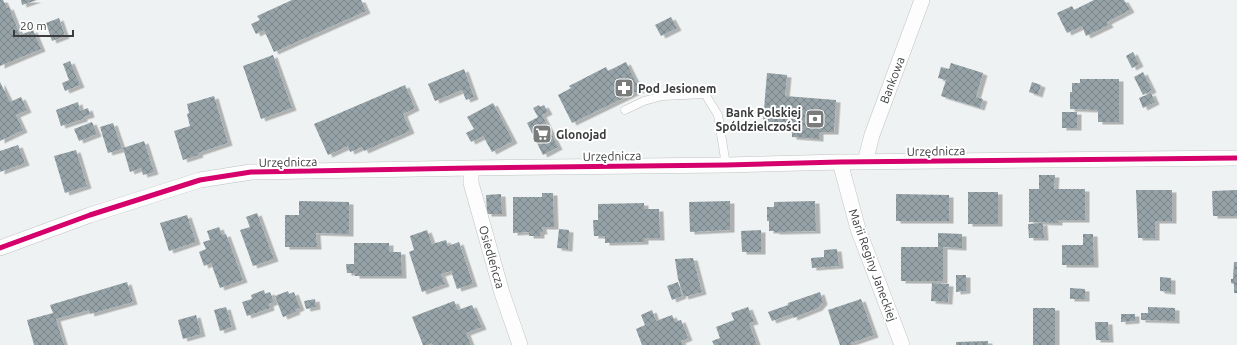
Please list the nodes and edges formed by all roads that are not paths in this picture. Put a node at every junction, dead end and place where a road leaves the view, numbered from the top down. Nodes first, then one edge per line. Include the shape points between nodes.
1 (922, 0) edge
2 (626, 110) dead end
3 (1237, 158) edge
4 (840, 162) junction
5 (865, 162) junction
6 (726, 165) junction
7 (471, 168) junction
8 (0, 248) edge
9 (520, 345) edge
10 (902, 345) edge

1 - 5 street, Bankowa via 872,135
2 - 6 lane via 662,96 705,94 718,116
3 - 5 street, Urzędnicza
4 - 5 street, Urzędnicza
4 - 6 street, Urzędnicza
4 - 10 street, Marii Reginy Janeckiej via 858,229
6 - 7 street, Urzędnicza
7 - 8 street, Urzędnicza via 251,172 200,180 90,215
7 - 9 street, Osiedleńcza via 475,198

